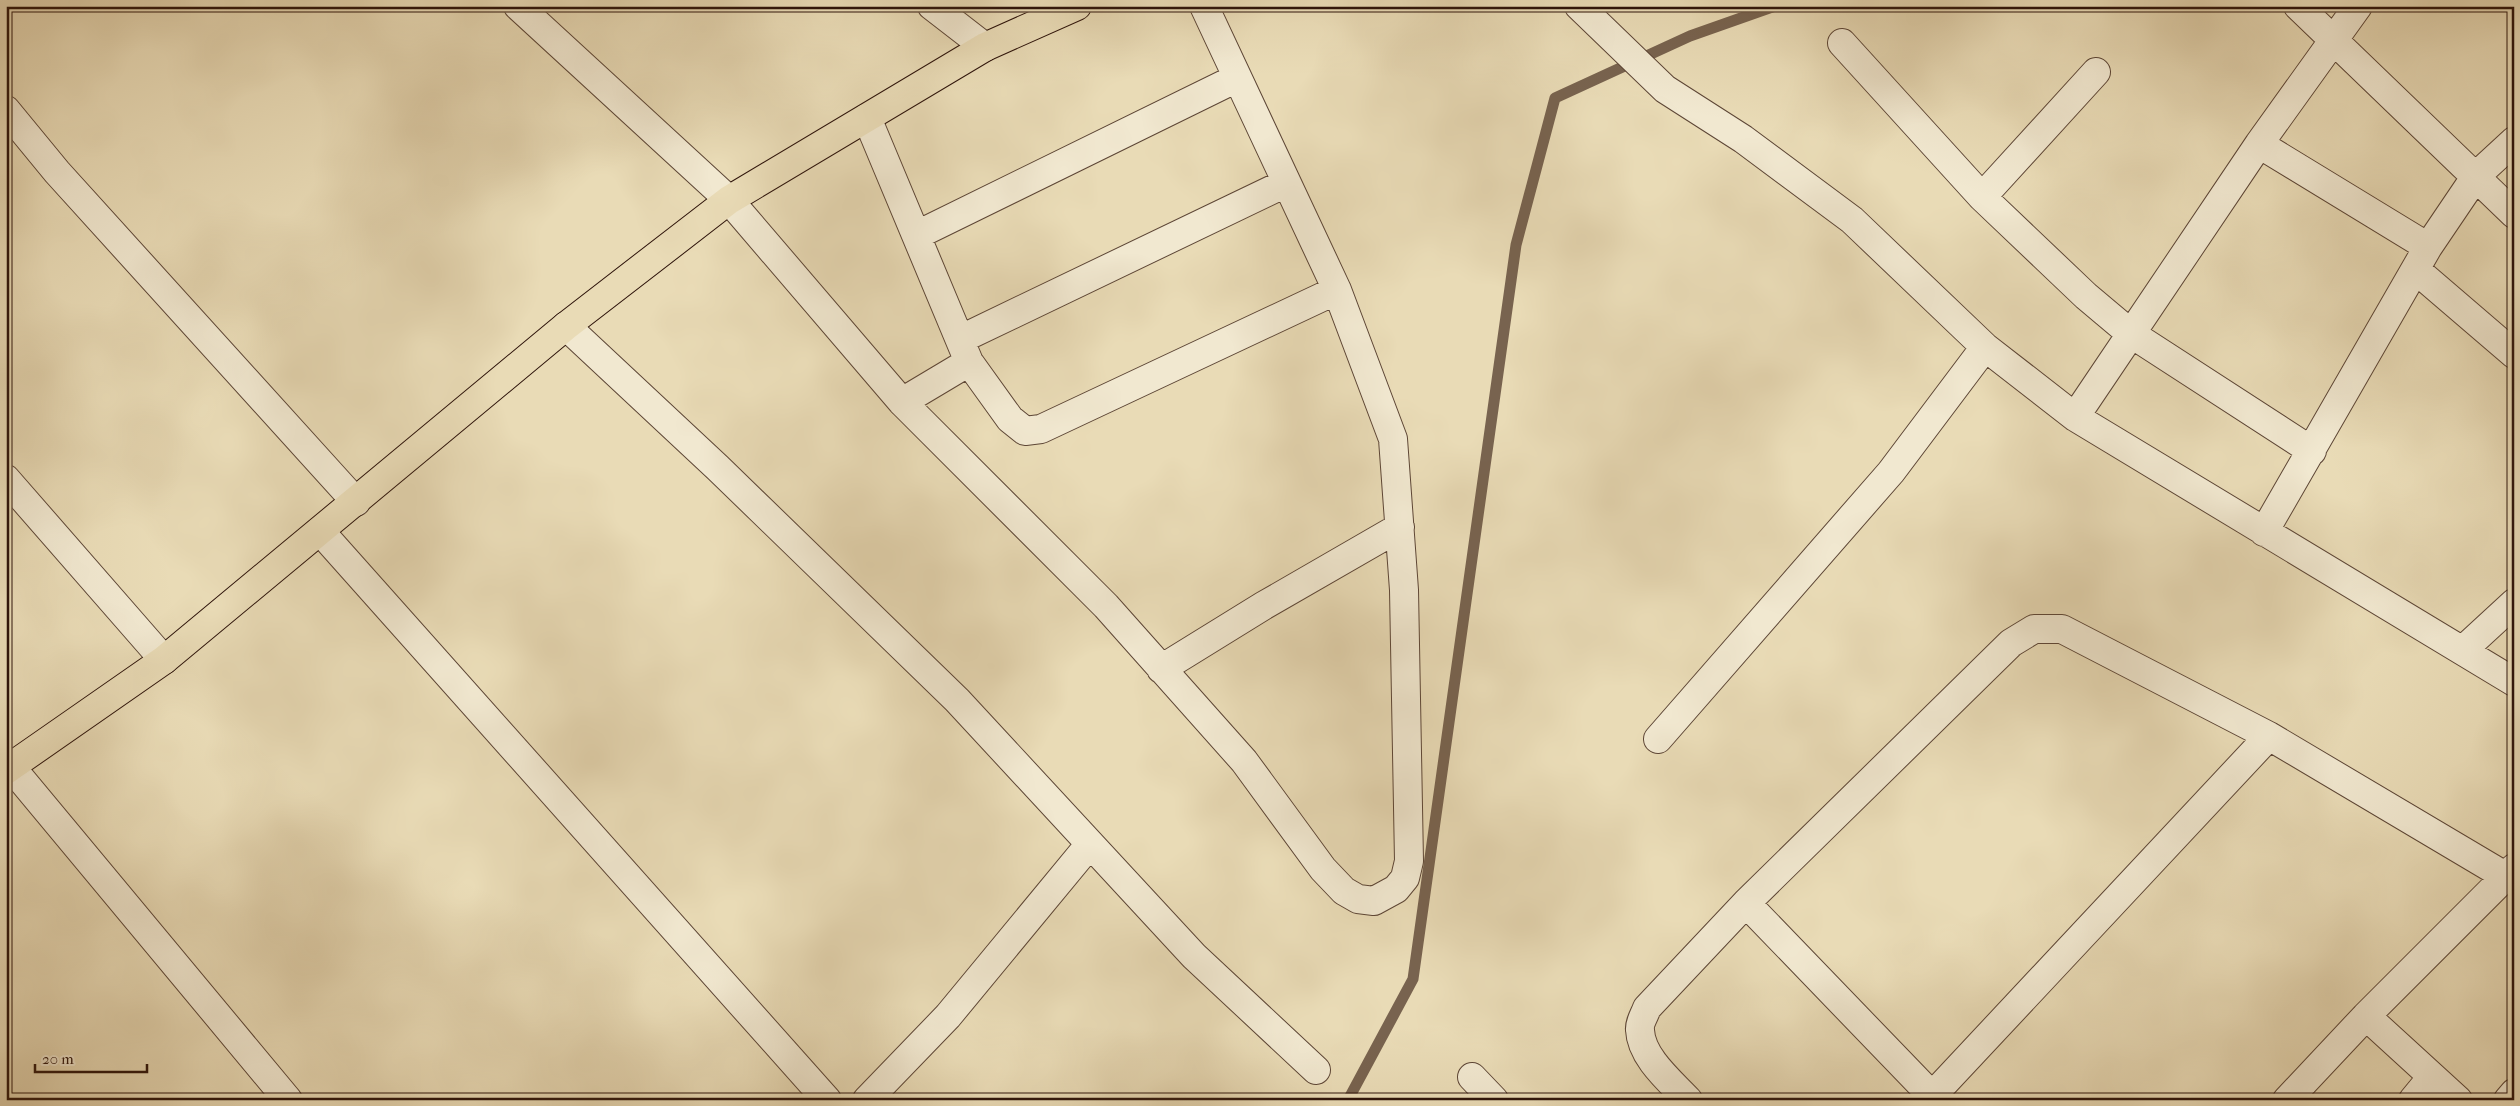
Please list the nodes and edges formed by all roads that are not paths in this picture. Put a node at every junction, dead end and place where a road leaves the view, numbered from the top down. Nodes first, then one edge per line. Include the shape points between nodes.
1 (518, 6) edge
2 (932, 6) edge
3 (1077, 6) edge
4 (1204, 6) edge
5 (1579, 6) edge
6 (2298, 6) edge
7 (2358, 6) edge
8 (2334, 40) junction
9 (1842, 43) dead end
10 (985, 47) junction
11 (2096, 72) dead end
12 (1237, 78) junction
13 (6, 110) edge
14 (867, 118) junction
15 (2514, 141) edge
16 (2259, 144) junction
17 (2476, 176) junction
18 (1286, 183) junction
19 (1982, 197) junction
20 (729, 200) junction
21 (2514, 214) edge
22 (917, 235) junction
23 (2422, 258) junction
24 (1337, 290) junction
25 (566, 326) junction
26 (2130, 333) junction
27 (1985, 347) junction
28 (965, 350) junction
29 (2514, 354) edge
30 (902, 402) junction
31 (2075, 417) junction
32 (2312, 451) junction
33 (6, 479) edge
34 (356, 502) junction
35 (1400, 527) junction
36 (320, 531) junction
37 (2264, 532) junction
38 (2514, 603) edge
39 (2463, 650) junction
40 (164, 660) junction
41 (1162, 669) junction
42 (2514, 682) edge
43 (2269, 736) junction
44 (1658, 738) dead end
45 (8, 769) edge
46 (1090, 844) junction
47 (2509, 872) edge
48 (1746, 903) junction
49 (2366, 1016) junction
50 (1316, 1070) dead end
51 (1472, 1077) dead end
52 (2432, 1077) junction
53 (2514, 1093) edge
54 (1934, 1098) edge
55 (288, 1100) edge
56 (827, 1100) edge
57 (867, 1100) edge
58 (1494, 1100) edge
59 (1688, 1100) edge
60 (2287, 1100) edge
61 (2413, 1100) edge
62 (2458, 1100) edge
63 (2508, 1100) edge

1 - 20 street
2 - 10 street
3 - 10 main road
4 - 12 street
5 - 27 street via 1665,89 1743,139 1852,220
6 - 8 street
7 - 8 street
8 - 16 street
8 - 17 street
9 - 19 street
10 - 14 main road
11 - 19 street
12 - 18 street
12 - 22 street
13 - 34 street via 57,172
14 - 20 main road
14 - 22 street
15 - 17 street
16 - 23 street
16 - 26 street
17 - 21 street
17 - 23 street
18 - 24 street
18 - 28 street
19 - 26 street via 2086,296
20 - 25 main road
20 - 30 street
22 - 28 street
23 - 29 street
23 - 32 street
24 - 28 street via 1041,429 1026,431 1010,419
24 - 35 street via 1393,439
25 - 34 main road
25 - 46 street via 957,700
26 - 31 street
26 - 32 street
27 - 31 street
27 - 44 street via 1891,472
28 - 30 street
30 - 41 street via 1106,606
31 - 37 street
32 - 37 street
33 - 40 street
34 - 36 main road
35 - 41 street
35 - 41 street via 1409,861 1405,878 1396,889 1374,900 1358,899 1344,891 1322,869 1244,761
36 - 40 main road
36 - 56 street
37 - 39 street
38 - 39 street
39 - 42 street
40 - 45 main road
43 - 47 street
43 - 48 street via 2062,629 2034,629 2011,643
43 - 54 street
45 - 55 street
46 - 50 street via 1194,956
46 - 57 street via 948,1016
47 - 49 street
48 - 54 street
48 - 59 street via 1647,1008 1639,1028 1643,1045 1664,1075
49 - 52 street
49 - 60 street
51 - 58 street
52 - 61 street
52 - 62 street
53 - 63 street

